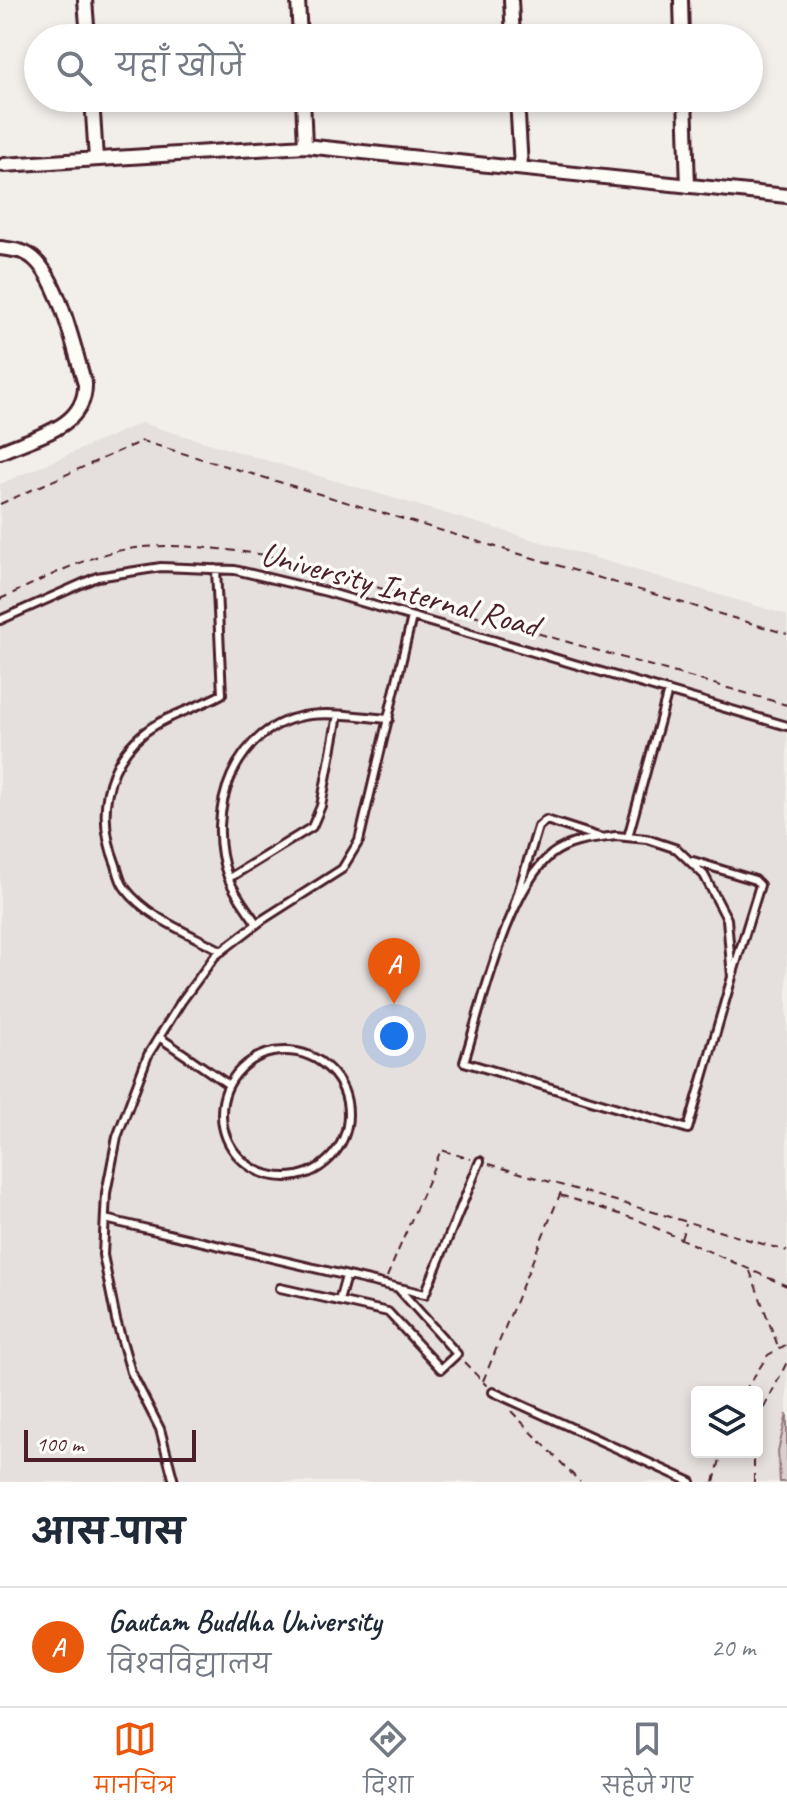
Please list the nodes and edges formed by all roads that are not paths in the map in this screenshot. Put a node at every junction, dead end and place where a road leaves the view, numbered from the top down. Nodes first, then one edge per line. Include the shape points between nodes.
1 (85, 0) edge
2 (298, 0) edge
3 (511, 0) edge
4 (681, 0) edge
5 (87, 24) edge
6 (299, 24) edge
7 (512, 24) edge
8 (682, 24) edge
9 (93, 112) edge
10 (304, 112) edge
11 (518, 112) edge
12 (685, 112) edge
13 (305, 146) junction
14 (96, 159) junction
15 (4, 165) dead end
16 (521, 168) junction
17 (688, 186) junction
18 (787, 196) edge
19 (0, 248) edge
20 (0, 452) edge
21 (216, 569) junction
22 (412, 617) junction
23 (0, 620) edge
24 (668, 691) junction
25 (338, 715) junction
26 (389, 719) junction
27 (787, 726) edge
28 (628, 837) junction
29 (601, 838) junction
30 (689, 860) junction
31 (229, 878) junction
32 (509, 921) junction
33 (257, 924) junction
34 (222, 951) junction
35 (732, 977) junction
36 (159, 1037) junction
37 (229, 1085) junction
38 (480, 1161) road end
39 (105, 1219) junction
40 (346, 1276) junction
41 (280, 1288) dead end
42 (398, 1288) junction
43 (339, 1301) junction
44 (493, 1392) road end
45 (174, 1482) edge
46 (691, 1482) edge

1 - 5 street
2 - 6 street
3 - 7 street
4 - 8 street
9 - 14 street
10 - 13 street
11 - 16 street
12 - 17 street
13 - 14 street
13 - 16 street
14 - 15 street
16 - 17 street
17 - 18 street
19 - 20 street via 26,253 43,268 85,384 80,412 67,423
21 - 22 lane, University Internal Road via 327,592
21 - 23 lane, University Internal Road via 161,567 97,577
21 - 34 lane via 222,694 145,732 126,752 110,780 103,827 124,887 151,912
22 - 24 lane, University Internal Road
22 - 26 lane
24 - 27 lane, University Internal Road
24 - 28 lane
25 - 26 lane
25 - 31 lane via 321,806 312,827
25 - 31 lane via 307,715 279,726 250,746 231,774 219,817
26 - 33 lane via 359,841 342,869
28 - 29 lane
28 - 30 lane via 677,849
29 - 32 lane via 553,853 537,869
29 - 32 lane via 546,820 538,827
30 - 35 lane via 704,875 727,919
30 - 35 lane via 760,885
31 - 33 lane
32 - 35 lane via 464,1062 688,1129
33 - 34 lane
34 - 36 lane
36 - 37 lane
36 - 39 lane via 117,1137
37 - 37 lane via 253,1058 278,1050 305,1053 325,1064 341,1083 348,1107 347,1128 334,1154 317,1169 291,1178 267,1175 245,1164 230,1147 221,1120
38 - 42 lane via 425,1294
39 - 40 lane
39 - 45 lane via 103,1255 116,1320 131,1372 160,1429
40 - 42 lane
40 - 43 lane
41 - 43 lane
42 - 43 lane via 457,1354 441,1369 388,1312
44 - 46 lane

